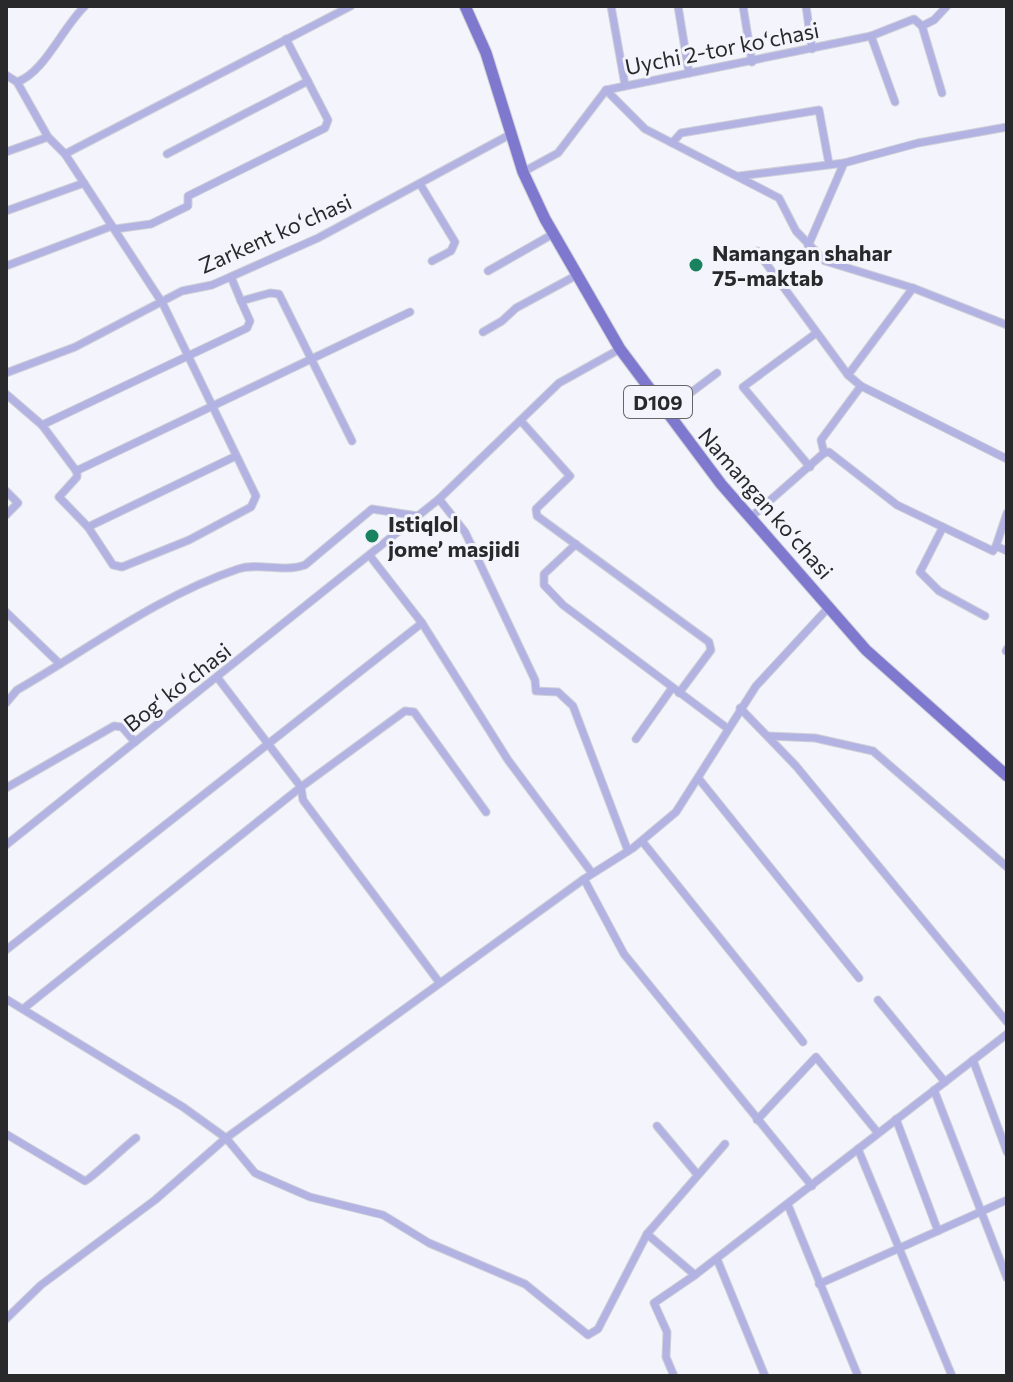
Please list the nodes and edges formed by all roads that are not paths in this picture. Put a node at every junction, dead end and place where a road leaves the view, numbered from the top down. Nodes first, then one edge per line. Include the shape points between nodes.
1 (85, 6) edge
2 (351, 6) edge
3 (465, 6) edge
4 (611, 6) edge
5 (678, 6) edge
6 (743, 6) edge
7 (806, 6) edge
8 (947, 6) edge
9 (922, 26) junction
10 (871, 36) junction
11 (286, 39) junction
12 (812, 49) junction
13 (752, 62) junction
14 (689, 73) junction
15 (6, 75) edge
16 (308, 81) junction
17 (17, 82) junction
18 (625, 85) junction
19 (606, 90) junction
20 (942, 93) dead end
21 (895, 102) dead end
22 (1007, 127) edge
23 (511, 134) junction
24 (48, 137) junction
25 (672, 143) junction
26 (6, 152) edge
27 (65, 154) junction
28 (167, 154) dead end
29 (844, 163) junction
30 (829, 164) junction
31 (523, 172) junction
32 (739, 176) junction
33 (84, 183) junction
34 (420, 184) junction
35 (6, 211) edge
36 (114, 228) junction
37 (553, 234) junction
38 (808, 246) junction
39 (757, 251) dead end
40 (432, 261) dead end
41 (6, 266) edge
42 (488, 271) dead end
43 (577, 275) junction
44 (231, 277) junction
45 (913, 288) junction
46 (241, 301) junction
47 (163, 304) junction
48 (410, 312) dead end
49 (1007, 325) edge
50 (483, 332) dead end
51 (815, 334) junction
52 (620, 349) junction
53 (188, 355) junction
54 (312, 359) junction
55 (6, 373) edge
56 (717, 373) dead end
57 (848, 375) junction
58 (861, 386) junction
59 (6, 394) edge
60 (212, 406) junction
61 (665, 412) junction
62 (521, 421) junction
63 (42, 425) junction
64 (352, 441) dead end
65 (824, 453) junction
66 (236, 456) junction
67 (1007, 459) edge
68 (810, 467) junction
69 (76, 471) junction
70 (6, 491) edge
71 (439, 499) junction
72 (1007, 513) edge
73 (6, 515) edge
74 (418, 516) junction
75 (750, 518) junction
76 (88, 527) junction
77 (943, 527) junction
78 (576, 544) junction
79 (996, 546) junction
80 (1007, 551) edge
81 (370, 556) junction
82 (829, 607) junction
83 (6, 612) edge
84 (985, 616) dead end
85 (422, 623) junction
86 (60, 664) junction
87 (217, 677) junction
88 (676, 691) junction
89 (6, 703) edge
90 (740, 708) junction
91 (727, 728) junction
92 (768, 736) junction
93 (636, 739) dead end
94 (135, 742) junction
95 (268, 744) junction
96 (1007, 776) edge
97 (699, 779) junction
98 (301, 787) junction
99 (6, 788) edge
100 (486, 812) dead end
101 (642, 841) junction
102 (6, 845) edge
103 (628, 851) junction
104 (1007, 867) edge
105 (592, 873) junction
106 (584, 879) junction
107 (6, 950) edge
108 (859, 978) dead end
109 (439, 982) junction
110 (6, 999) edge
111 (878, 1000) dead end
112 (23, 1009) junction
113 (1007, 1022) edge
114 (1007, 1034) edge
115 (803, 1042) dead end
116 (973, 1060) junction
117 (945, 1082) junction
118 (934, 1090) junction
119 (896, 1119) junction
120 (757, 1120) junction
121 (657, 1126) dead end
122 (878, 1133) junction
123 (6, 1134) edge
124 (136, 1138) dead end
125 (226, 1138) junction
126 (725, 1144) dead end
127 (858, 1149) junction
128 (1007, 1152) edge
129 (697, 1174) junction
130 (812, 1186) junction
131 (1007, 1200) edge
132 (788, 1205) junction
133 (979, 1212) junction
134 (938, 1231) junction
135 (647, 1234) junction
136 (899, 1248) junction
137 (717, 1259) junction
138 (695, 1275) junction
139 (1007, 1278) edge
140 (819, 1284) junction
141 (6, 1319) edge
142 (674, 1376) edge
143 (765, 1376) edge
144 (858, 1376) edge
145 (952, 1376) edge

1 - 17 street via 57,37 39,69
2 - 11 street
3 - 23 main road, D109
4 - 18 street
5 - 14 street
6 - 13 street
7 - 12 street
8 - 9 street
9 - 10 street, Uychi 2-tor koʻchasi via 914,19
9 - 20 street
10 - 12 street, Uychi 2-tor koʻchasi
10 - 21 street
11 - 16 street
11 - 27 street
12 - 13 street, Uychi 2-tor koʻchasi
13 - 14 street, Uychi 2-tor koʻchasi
14 - 18 street, Uychi 2-tor koʻchasi
15 - 17 street
16 - 28 street
16 - 36 street via 328,120 325,128 188,196 188,206 151,224
17 - 24 street
18 - 19 street, Uychi 2-tor koʻchasi
19 - 25 street via 645,129
19 - 31 street, Uychi 2-tor koʻchasi via 558,153
22 - 29 street
23 - 31 main road, D109
23 - 34 street, Zarkent koʻchasi
24 - 26 street
24 - 27 street
25 - 30 street via 681,133 816,109
25 - 32 street
27 - 33 street
29 - 30 street
29 - 38 street
30 - 32 street
31 - 37 main road, Namangan koʻchasi / D109
32 - 38 street via 779,198
33 - 35 street
33 - 36 street
34 - 40 street via 455,242
34 - 44 street, Zarkent koʻchasi
36 - 41 street
36 - 47 street
37 - 42 street
37 - 43 main road, Namangan koʻchasi / D109
38 - 45 street via 838,267
39 - 51 street
43 - 50 street
43 - 52 main road, Namangan koʻchasi / D109
44 - 46 street
44 - 47 street, Zarkent koʻchasi via 182,291
45 - 49 street
45 - 57 street
46 - 53 street via 250,321 247,328
46 - 54 street via 279,294
47 - 53 street
47 - 55 street, Zarkent koʻchasi
48 - 54 street
51 - 57 street
51 - 68 street via 743,387
52 - 61 main road, Namangan koʻchasi / D109
52 - 62 street, Bogʻ koʻchasi via 559,383
53 - 60 street
53 - 63 street
54 - 60 street
54 - 64 street
56 - 61 street
57 - 58 street
58 - 65 street via 821,440
58 - 67 street
59 - 63 street
60 - 66 street
60 - 69 street
61 - 75 main road, Namangan koʻchasi / D109
62 - 71 street, Bogʻ koʻchasi
62 - 78 street via 570,476 536,513
63 - 69 street
65 - 68 street
65 - 77 street via 897,505
66 - 76 street
66 - 76 street via 255,503 189,540 119,568
68 - 75 street
69 - 76 street via 77,477 59,497
70 - 73 street via 18,503
71 - 74 street, Bogʻ koʻchasi
71 - 103 street via 465,532 536,691 561,693 573,706
72 - 79 street
74 - 81 street, Bogʻ koʻchasi
74 - 86 street via 367,510 305,565 245,567 188,588
75 - 82 main road, Namangan koʻchasi / D109
77 - 79 street via 993,551
77 - 84 street via 920,572 939,591
78 - 88 street via 544,574 544,585
78 - 88 street via 709,642 711,650
79 - 80 street
81 - 85 street
81 - 87 street, Bogʻ koʻchasi
82 - 90 street
82 - 96 main road, Namangan koʻchasi / D109 via 866,650
83 - 86 street
85 - 95 street
85 - 105 street via 508,760
86 - 89 street via 17,690
87 - 94 street, Bogʻ koʻchasi
87 - 95 street
88 - 91 street
88 - 93 street
90 - 91 street
90 - 92 street
91 - 97 street
92 - 104 street via 815,738 873,751
92 - 113 street
94 - 99 street via 122,727 114,726
94 - 102 street, Bogʻ koʻchasi
95 - 98 street
95 - 107 street
97 - 101 street via 676,812
97 - 108 street
98 - 100 street via 411,710
98 - 109 street via 303,800
98 - 112 street
101 - 103 street
101 - 115 street
103 - 105 street
105 - 106 street
106 - 109 street
106 - 120 street via 624,954
109 - 125 street
110 - 112 street
111 - 117 street
112 - 125 street via 127,1070
114 - 116 street
116 - 117 street
116 - 128 street
117 - 118 street
118 - 119 street
118 - 133 street
119 - 122 street
119 - 134 street
120 - 122 street via 816,1057
120 - 130 street
121 - 129 street
122 - 127 street
123 - 124 street via 85,1181
125 - 135 street via 255,1173 310,1197 383,1215 429,1243 525,1284 588,1335 598,1329
125 - 141 street via 155,1200 41,1285
126 - 129 street
127 - 130 street
127 - 136 street
129 - 135 street
130 - 132 street
131 - 133 street
132 - 137 street
132 - 140 street
133 - 134 street
133 - 139 street
134 - 136 street
135 - 138 street
136 - 140 street
136 - 145 street
137 - 138 street
137 - 143 street
138 - 142 street via 654,1303 667,1332 665,1347
140 - 144 street

